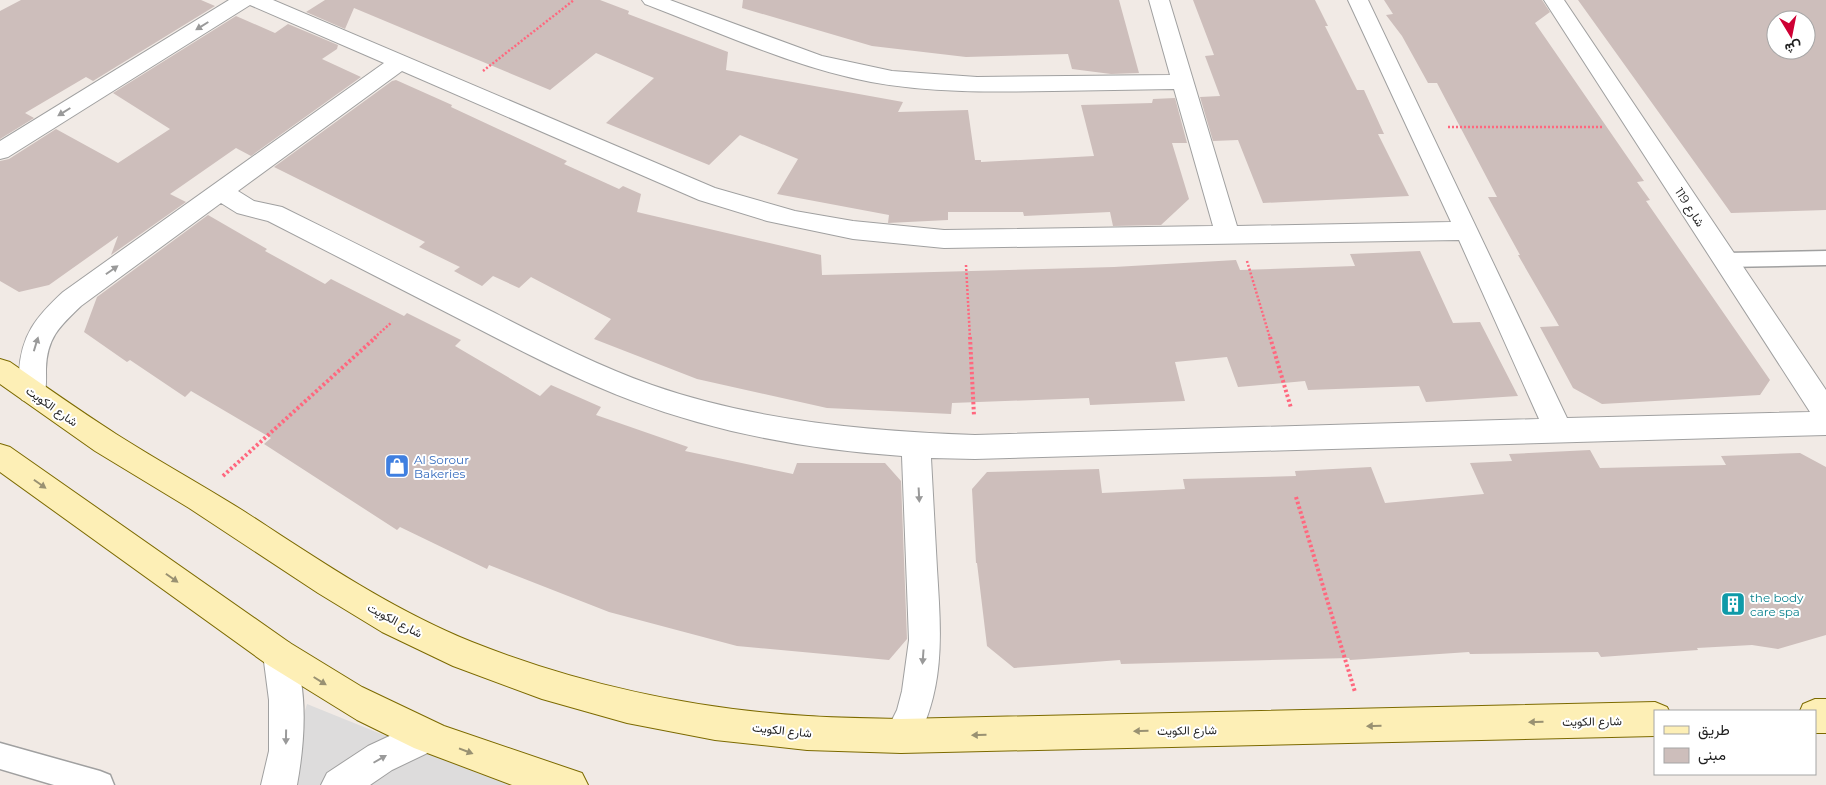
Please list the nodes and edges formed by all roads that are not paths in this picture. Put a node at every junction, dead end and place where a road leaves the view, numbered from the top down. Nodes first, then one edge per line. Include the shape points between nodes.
1 (243, 0) edge
2 (256, 0) edge
3 (652, 0) edge
4 (1159, 0) edge
5 (1358, 0) edge
6 (1554, 0) edge
7 (695, 6) edge
8 (400, 62) junction
9 (1182, 82) junction
10 (0, 151) edge
11 (256, 168) junction
12 (224, 191) junction
13 (273, 213) junction
14 (1467, 231) junction
15 (1234, 235) junction
16 (1826, 258) edge
17 (1725, 260) junction
18 (0, 370) edge
19 (0, 392) edge
20 (32, 392) junction
21 (1822, 402) edge
22 (1826, 423) edge
23 (1558, 430) junction
24 (104, 442) junction
25 (916, 446) junction
26 (0, 456) edge
27 (279, 654) junction
28 (1654, 719) edge
29 (426, 736) junction
30 (901, 736) junction
31 (0, 756) edge
32 (100, 785) edge
33 (279, 785) edge
34 (339, 785) edge
35 (570, 785) edge

1 -> 10 street
2 - 8 street
3 - 7 street
4 - 9 street
5 - 14 street
6 - 17 street, شارع 119
7 - 9 street via 827,64 870,75 962,85
8 - 11 street
8 - 15 street via 707,194 796,221 893,236 965,239
9 - 15 street
11 - 12 street
11 - 13 street via 258,192
12 - 13 street via 231,200 243,206
20 -> 12 street via 32,356 38,336 52,317 72,299
13 - 25 street via 615,383 668,402 788,431
14 - 15 street
14 - 23 street
16 - 17 lane
17 - 21 street, شارع 119
18 - 20 main road, شارع الكويت
19 - 24 main road via 59,427
20 - 24 main road, شارع الكويت
22 - 23 street
23 - 25 street
24 - 30 main road, شارع الكويت via 393,621 465,655 542,683 627,706 715,723 807,733
25 -> 30 street via 924,640 919,691 912,717
26 -> 27 main road
27 -> 29 main road via 373,711
27 -> 33 street via 286,700 286,750
28 -> 30 main road, شارع الكويت
34 -> 29 street via 380,758
29 -> 35 main road via 500,764
31 - 32 lane

